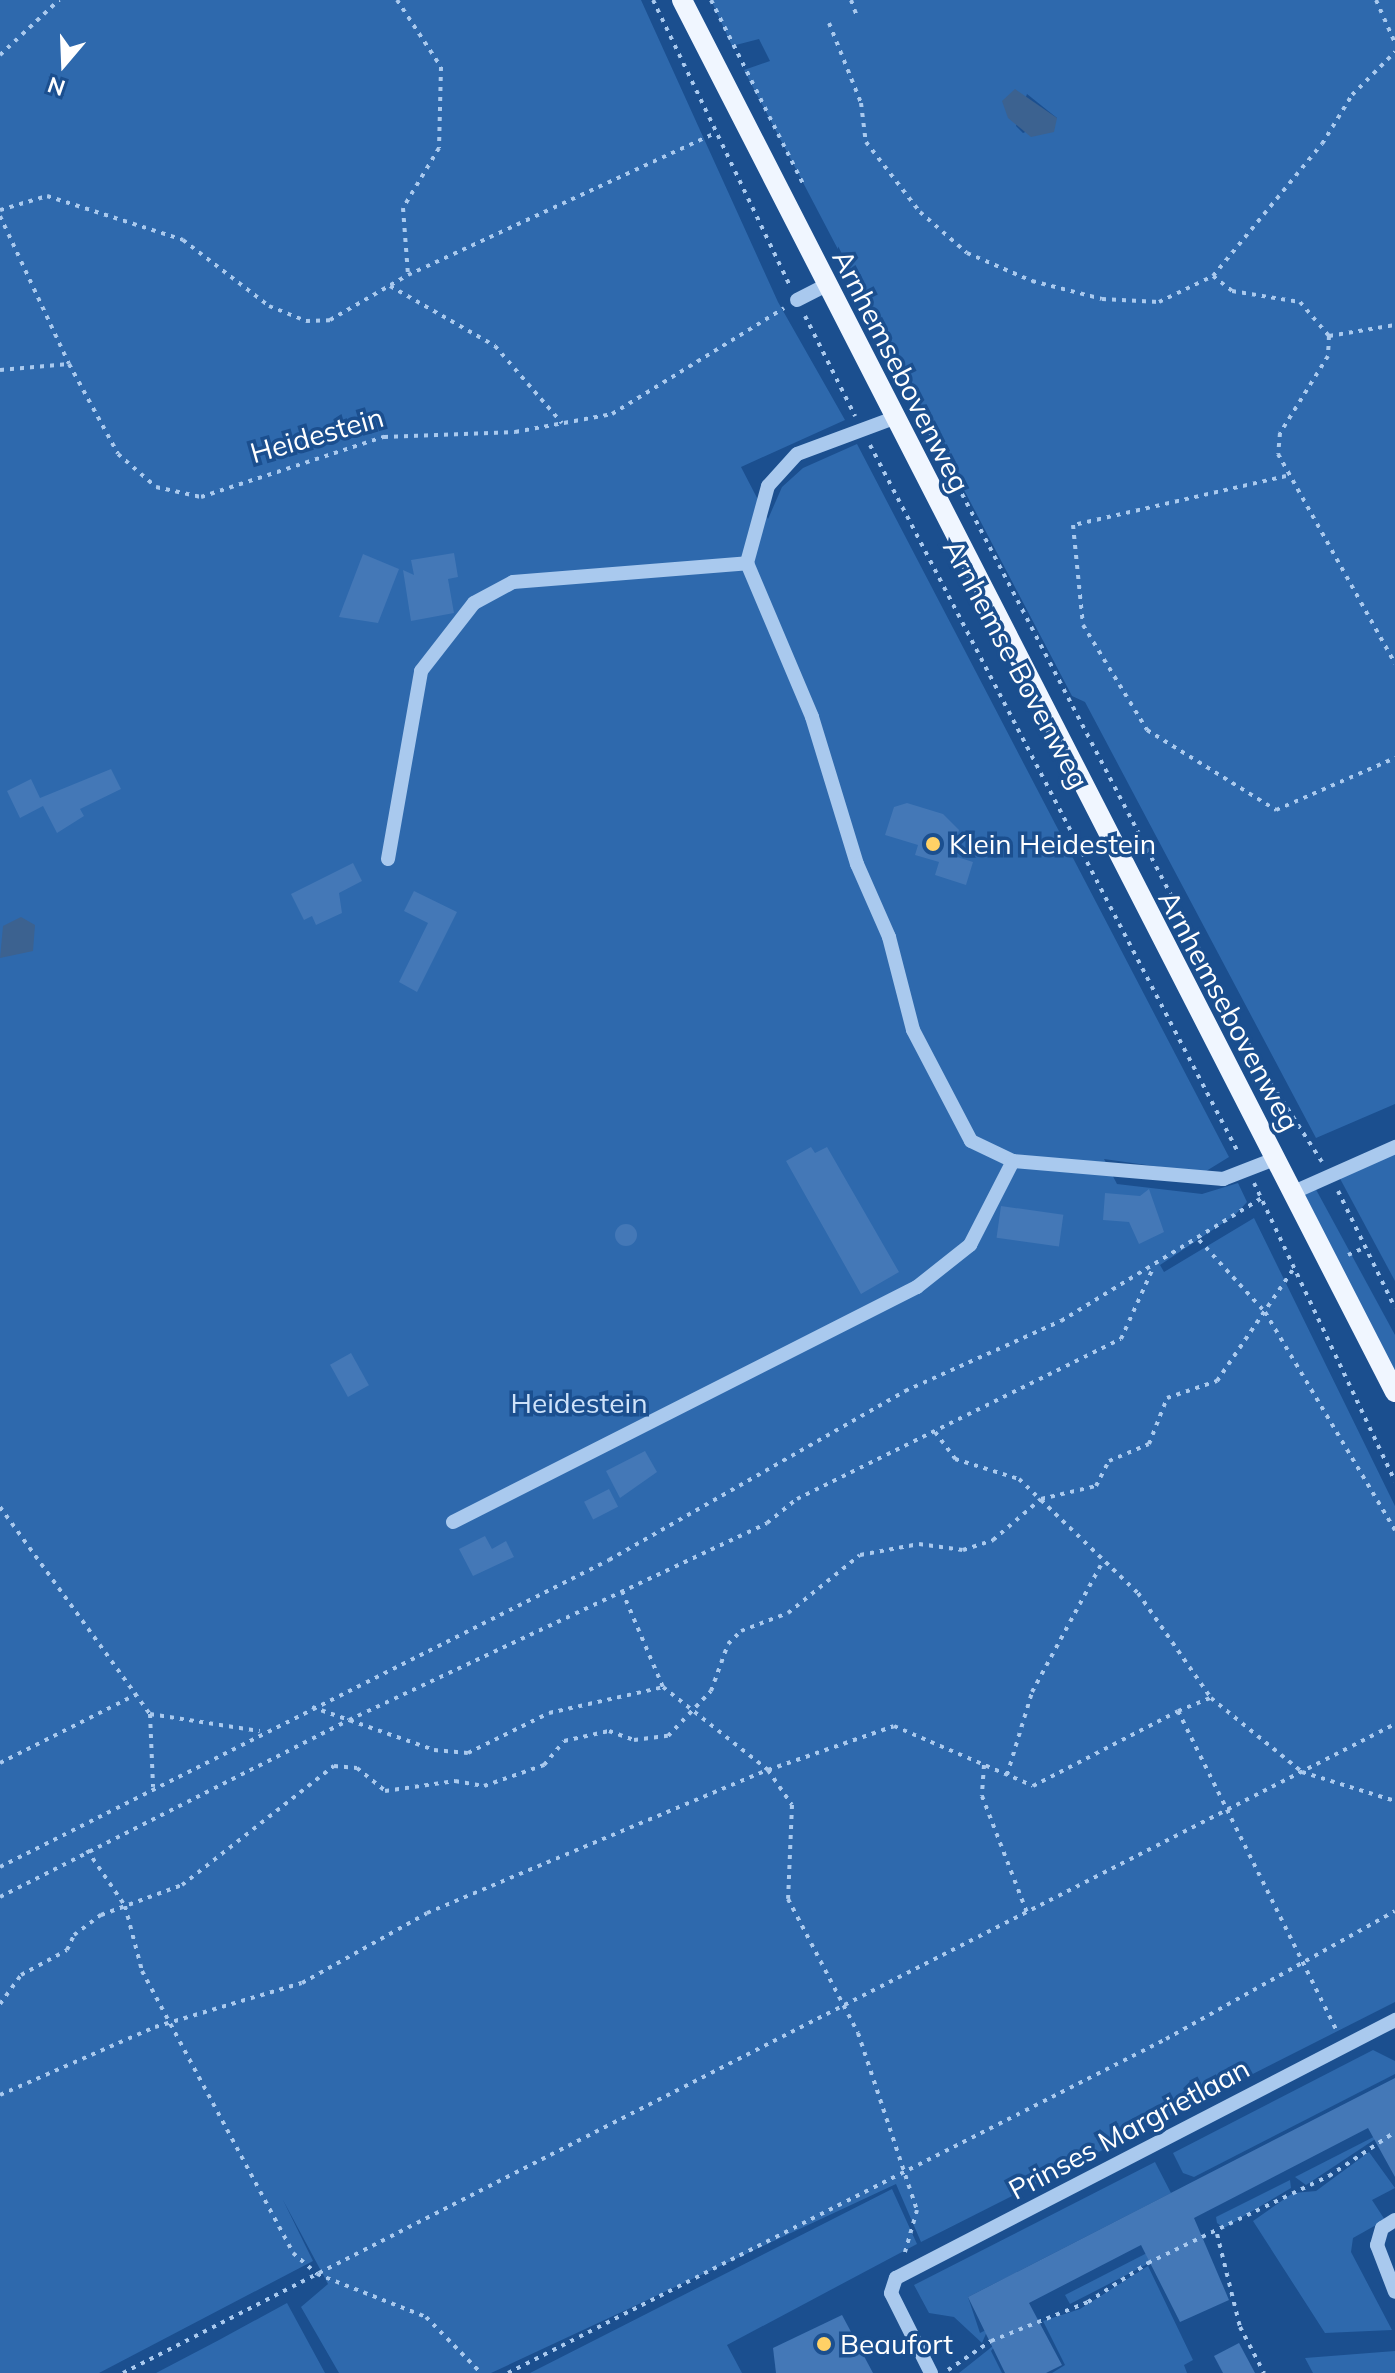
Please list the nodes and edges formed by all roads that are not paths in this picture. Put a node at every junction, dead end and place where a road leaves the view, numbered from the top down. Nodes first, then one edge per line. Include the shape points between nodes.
1 (682, 0) edge
2 (826, 285) junction
3 (797, 300) road end
4 (894, 418) junction
5 (747, 563) junction
6 (388, 859) dead end
7 (1395, 1147) edge
8 (1277, 1158) junction
9 (1013, 1161) junction
10 (1294, 1192) junction
11 (1395, 1392) edge
12 (453, 1522) dead end
13 (1395, 2020) edge
14 (1395, 2220) edge
15 (1395, 2292) edge
16 (931, 2373) edge

1 - 2 main road, Arnhemsebovenweg
2 - 3 street
2 - 4 main road, Arnhemsebovenweg
4 - 5 street via 797,454 768,486
4 - 8 main road, Arnhemsebovenweg via 1186,996
5 - 6 street via 513,582 474,603 421,671
5 - 9 street via 812,717 913,1030 971,1141
7 - 10 street
8 - 9 street via 1248,1171 1205,1179
8 - 10 main road, Arnhemsebovenweg
9 - 12 street via 970,1245 917,1287
10 - 11 main road
13 - 16 street, Prinses Margrietlaan via 894,2283
14 - 15 street via 1382,2228 1377,2245

